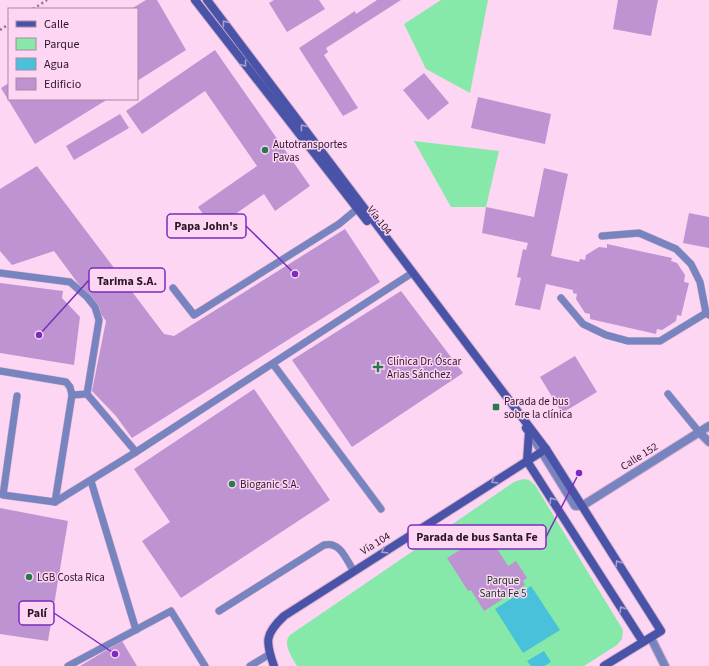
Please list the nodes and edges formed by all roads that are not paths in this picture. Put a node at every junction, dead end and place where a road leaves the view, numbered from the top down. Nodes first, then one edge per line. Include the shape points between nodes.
1 (195, 0) edge
2 (208, 0) edge
3 (357, 209) junction
4 (602, 236) dead end
5 (0, 273) edge
6 (409, 275) junction
7 (173, 288) dead end
8 (561, 298) dead end
9 (707, 314) edge
10 (273, 364) junction
11 (0, 371) edge
12 (87, 394) junction
13 (668, 394) dead end
14 (72, 395) junction
15 (17, 396) dead end
16 (709, 426) edge
17 (529, 432) junction
18 (698, 432) junction
19 (709, 442) edge
20 (544, 451) junction
21 (136, 452) junction
22 (527, 461) junction
23 (3, 475) edge
24 (91, 481) junction
25 (55, 502) junction
26 (582, 506) junction
27 (381, 509) dead end
28 (353, 570) junction
29 (219, 611) dead end
30 (136, 630) junction
31 (651, 638) junction
32 (643, 642) junction
33 (270, 654) junction
34 (68, 666) edge
35 (205, 666) edge
36 (250, 666) edge
37 (274, 666) edge
38 (604, 666) edge
39 (665, 666) edge

1 -> 3 main road, Vía 104
20 -> 2 main road, Vía 104
3 - 6 main road, Vía 104
3 - 7 lane via 339,224 194,316
4 - 9 lane via 639,233 676,249 691,264 700,282
5 - 12 lane via 70,282 87,297 99,320
6 - 10 lane
6 - 17 main road, Vía 104
8 - 9 lane via 583,324 606,335 628,341 660,341
10 - 21 lane
10 - 27 lane
11 - 14 lane via 66,382
12 - 14 lane
12 - 21 lane
13 - 18 lane
14 - 25 lane
15 - 23 lane
16 - 18 street, Calle 152
17 - 20 street
17 - 22 main road
18 - 19 street
18 - 26 street, Calle 152
20 - 22 main road, Vía 104
20 - 26 main road, Vía 104
21 - 24 lane
22 -> 28 main road, Vía 104
32 -> 22 main road
23 - 25 lane via 3,495
24 - 25 lane
24 - 30 lane
31 -> 26 main road, Vía 104 via 661,631
28 - 29 lane via 338,547 330,543
28 - 33 main road, Vía 104 via 284,616 271,629 268,638
30 - 34 lane
30 - 35 lane via 171,612
31 - 32 main road
31 - 39 street
32 - 38 main road
33 - 36 lane
33 - 37 main road, Vía 104

